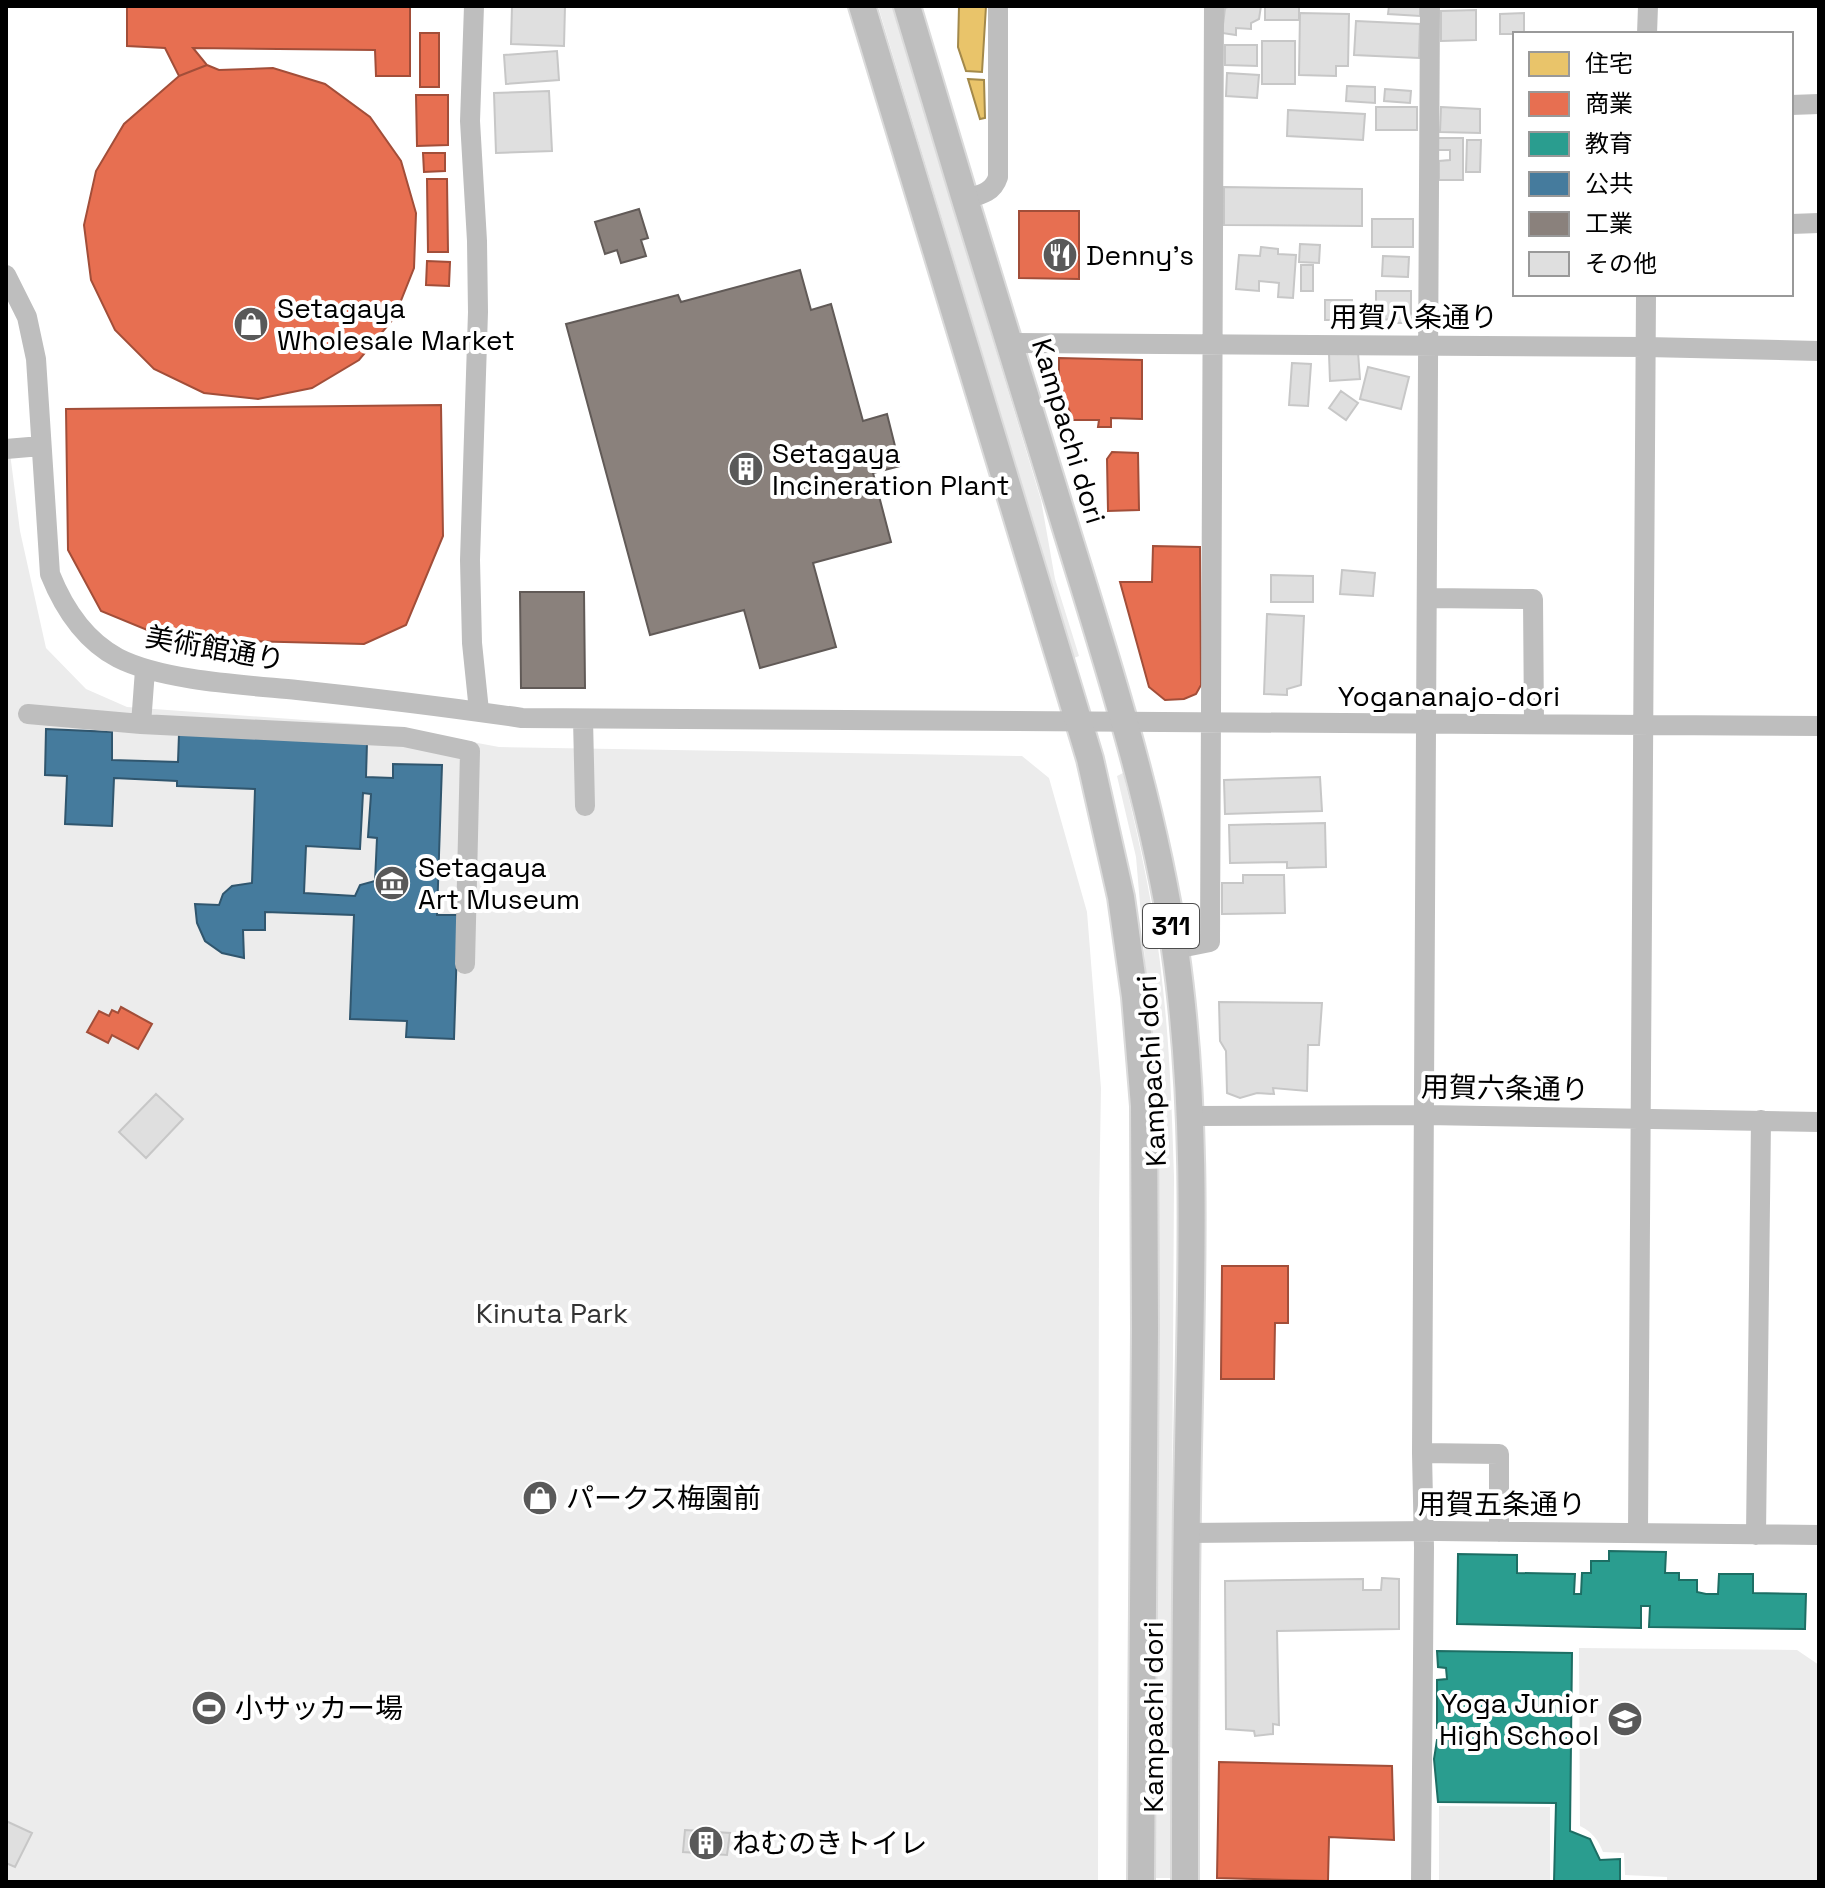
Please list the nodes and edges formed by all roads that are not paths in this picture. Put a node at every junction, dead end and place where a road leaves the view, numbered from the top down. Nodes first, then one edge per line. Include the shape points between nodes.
1 (474, 6) edge
2 (862, 6) edge
3 (907, 6) edge
4 (998, 6) edge
5 (1214, 6) edge
6 (1430, 6) edge
7 (1648, 6) edge
8 (1647, 32) edge
9 (1819, 104) edge
10 (1793, 105) edge
11 (965, 199) junction
12 (1819, 223) edge
13 (1793, 224) edge
14 (6, 275) edge
15 (1646, 296) edge
16 (1009, 343) junction
17 (1213, 344) junction
18 (1429, 346) junction
19 (1646, 347) junction
20 (1819, 351) edge
21 (41, 446) junction
22 (6, 449) edge
23 (1427, 598) junction
24 (145, 670) junction
25 (406, 702) junction
26 (479, 711) junction
27 (28, 714) dead end
28 (583, 719) junction
29 (1078, 722) junction
30 (1125, 722) junction
31 (1211, 723) junction
32 (141, 724) junction
33 (1426, 724) junction
34 (1534, 724) junction
35 (1643, 725) junction
36 (1819, 726) edge
37 (404, 737) junction
38 (585, 806) dead end
39 (1175, 949) junction
40 (465, 964) dead end
41 (1426, 1115) junction
42 (1190, 1116) junction
43 (1641, 1118) junction
44 (1761, 1120) junction
45 (1819, 1122) edge
46 (1422, 1453) junction
47 (1422, 1532) junction
48 (1499, 1532) junction
49 (1638, 1532) junction
50 (1186, 1533) junction
51 (1756, 1535) junction
52 (1819, 1535) edge
53 (1141, 1882) edge
54 (1185, 1882) edge
55 (1421, 1882) edge

1 - 26 street via 470,121 478,312 470,560
2 - 29 main road, Kampachi dori / 311
3 - 11 main road, Kampachi dori / 311
4 - 11 street via 998,177 987,193
5 - 17 street
6 - 18 street
7 - 8 street
9 - 10 street
11 - 16 main road, Kampachi dori / 311
12 - 13 street
14 - 21 street, 美術館通り via 27,317 33,345
15 - 19 street
16 - 17 street, 用賀八条通り
16 - 30 main road, Kampachi dori / 311
17 - 18 street, 用賀八条通り
17 - 31 street
18 - 19 street, 用賀八条通り
18 - 23 street
19 - 20 street, 用賀八条通り
19 - 35 street
21 - 22 street
21 - 24 street, 美術館通り via 50,573 62,604 80,628 115,656
23 - 33 street
23 - 34 street via 1533,599
24 - 25 street, 美術館通り
24 - 32 street
25 - 26 street, 美術館通り
25 - 37 street
26 - 28 street, 美術館通り
27 - 32 street
28 - 29 street, Yogananajo-dori
28 - 38 street
29 - 30 street, Yogananajo-dori
29 - 53 main road, Kampachi dori / 311 via 1121,897 1142,1066
30 - 31 street, Yogananajo-dori
30 - 39 main road, Kampachi dori / 311
31 - 33 street, Yogananajo-dori
31 - 39 street via 1210,942
32 - 37 street
33 - 34 street, Yogananajo-dori
33 - 41 street
34 - 35 street, Yogananajo-dori
35 - 36 street, Yogananajo-dori
35 - 43 street
37 - 40 street via 470,751
39 - 42 main road, Kampachi dori / 311
41 - 42 street, 用賀六条通り
41 - 43 street, 用賀六条通り
41 - 46 street
42 - 50 main road, Kampachi dori / 311
43 - 44 street, 用賀六条通り
43 - 49 street
44 - 45 street, 用賀六条通り
44 - 51 street
46 - 47 street
46 - 48 street via 1499,1454
47 - 48 street, 用賀五条通り
47 - 50 street, 用賀五条通り
47 - 55 street
48 - 49 street, 用賀五条通り
49 - 51 street, 用賀五条通り
50 - 54 main road, Kampachi dori / 311
51 - 52 street, 用賀五条通り

